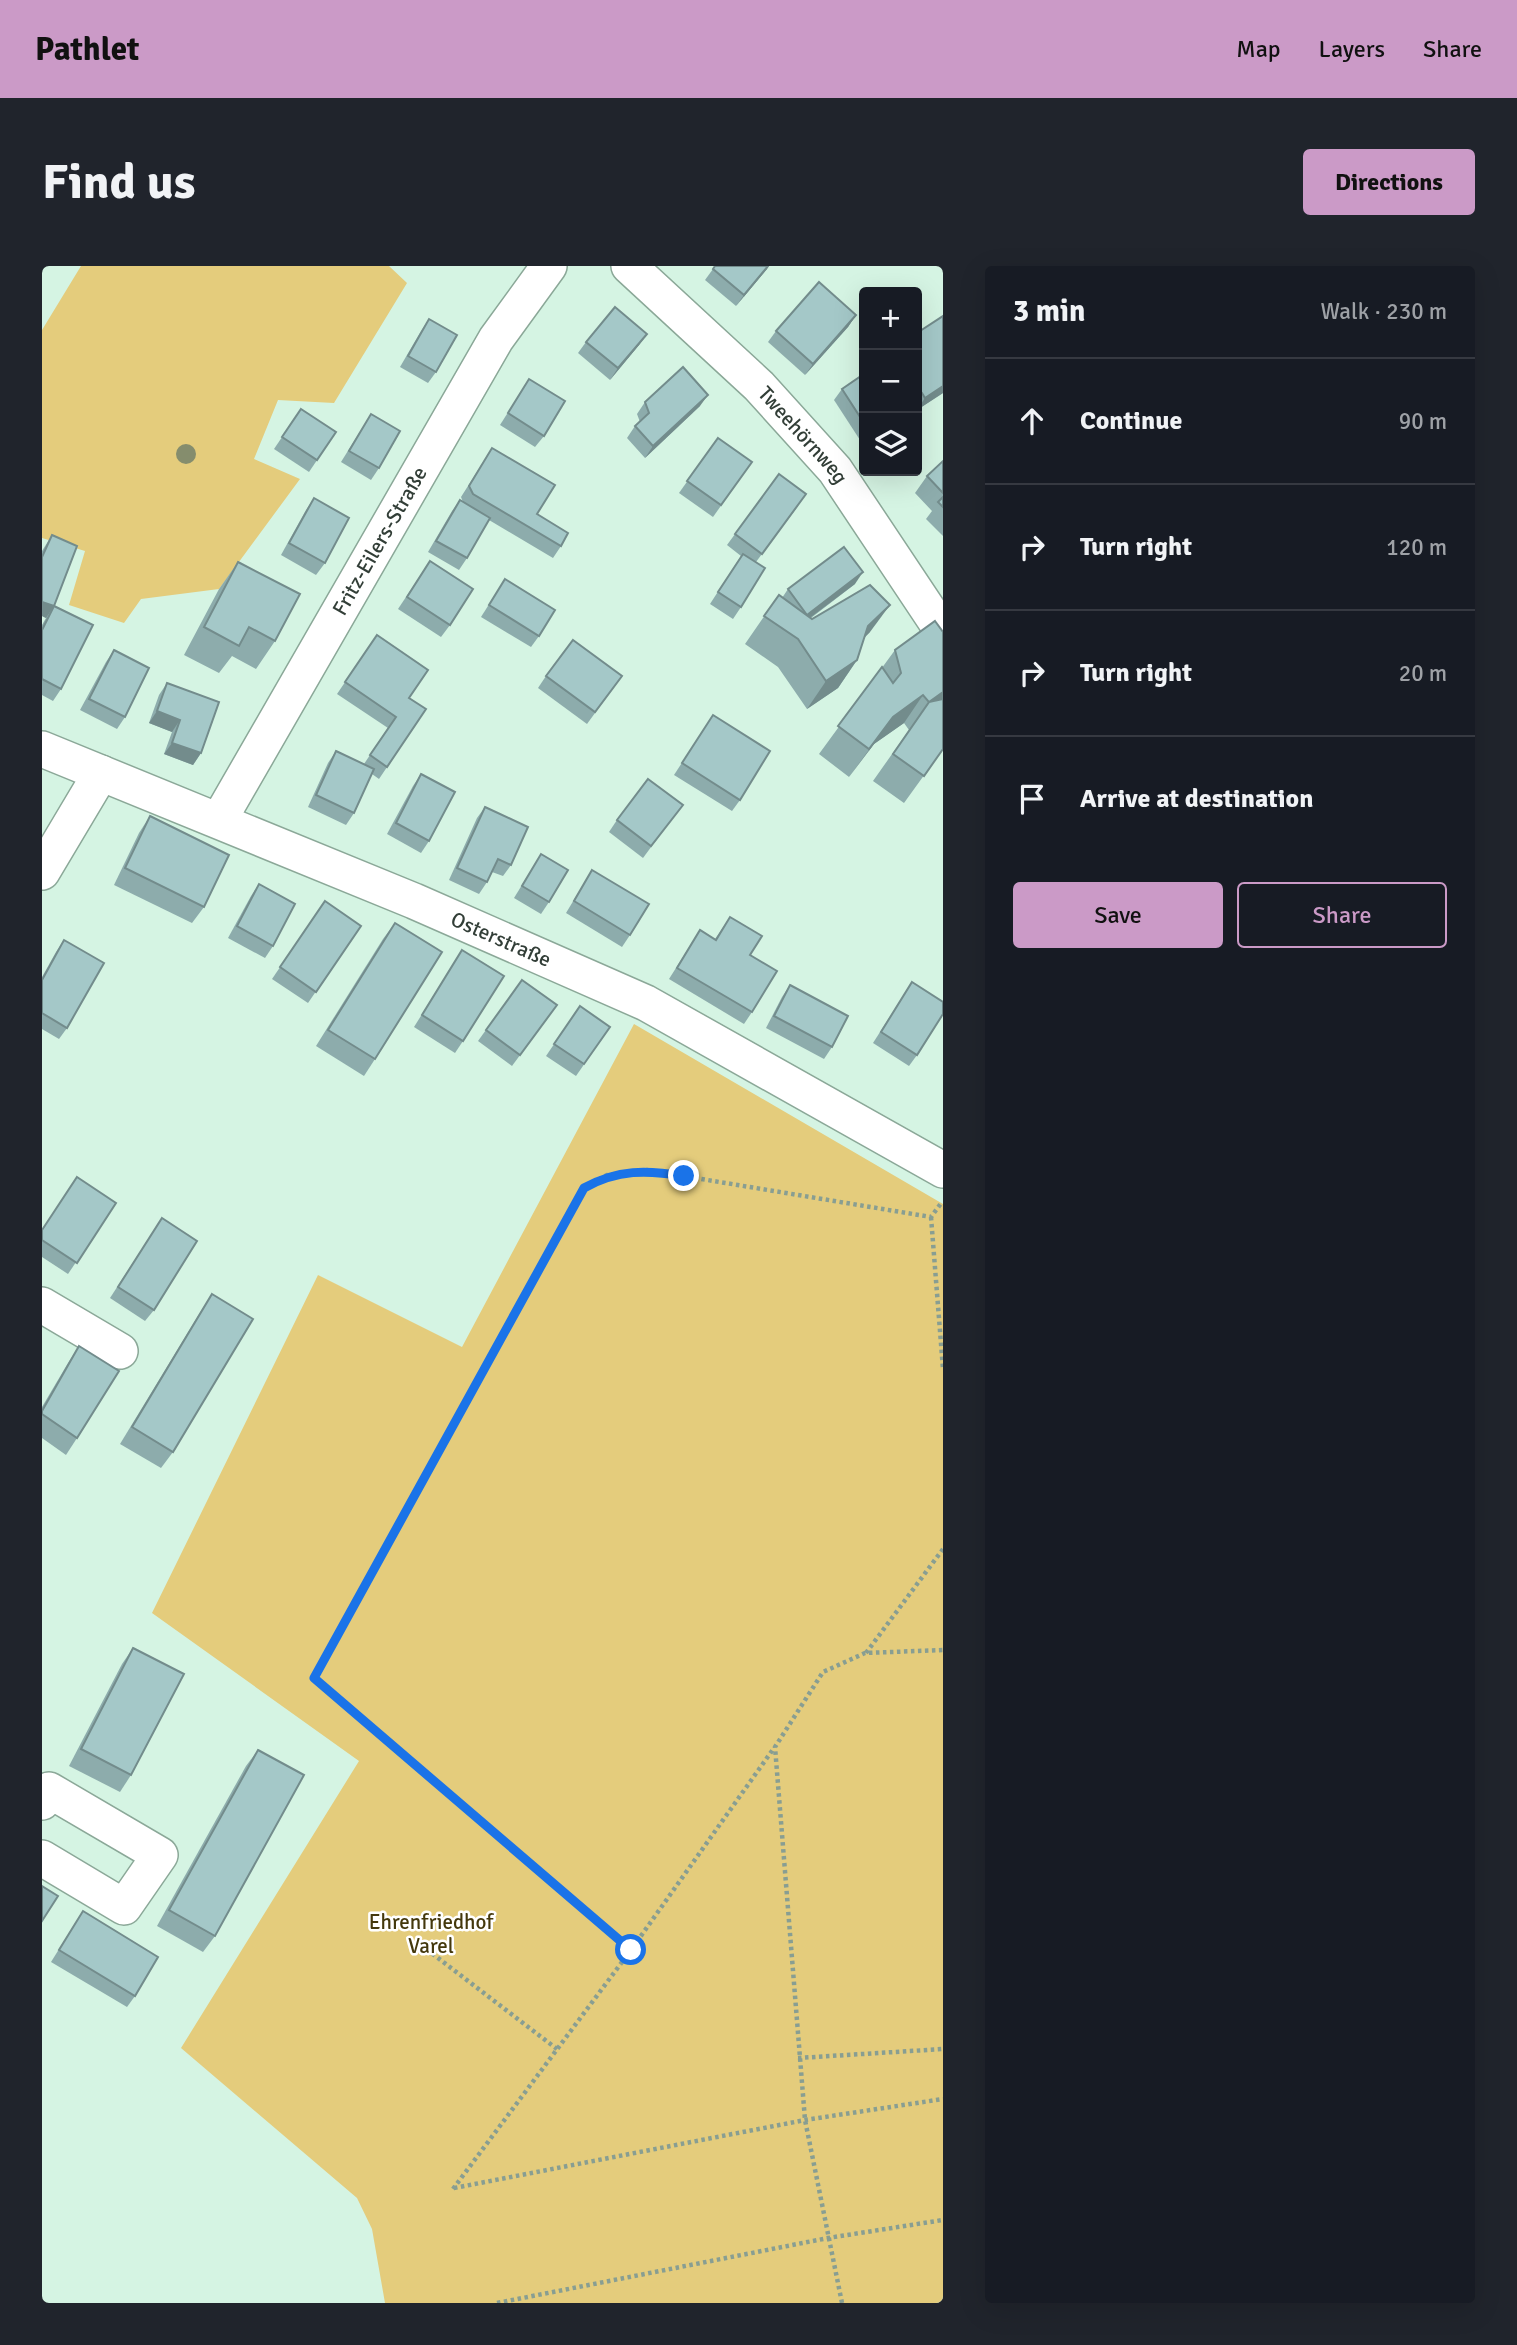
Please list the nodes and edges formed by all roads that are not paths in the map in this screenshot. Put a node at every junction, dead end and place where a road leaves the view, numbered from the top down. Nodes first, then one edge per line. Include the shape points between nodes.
1 (549, 266) edge
2 (629, 266) edge
3 (943, 632) edge
4 (42, 749) edge
5 (101, 773) junction
6 (219, 820) junction
7 (42, 872) edge
8 (943, 1170) edge
9 (42, 1306) edge
10 (120, 1352) dead end
11 (42, 1802) edge
12 (42, 1858) edge

1 - 6 street, Fritz-Eilers-Straße via 496,339
2 - 3 street, Tweehörnweg via 759,386 827,460
4 - 5 street, Osterstraße
5 - 6 street, Osterstraße
5 - 7 street
6 - 8 street, Osterstraße via 646,1003
9 - 10 street
11 - 12 street via 49,1790 160,1855 124,1907

